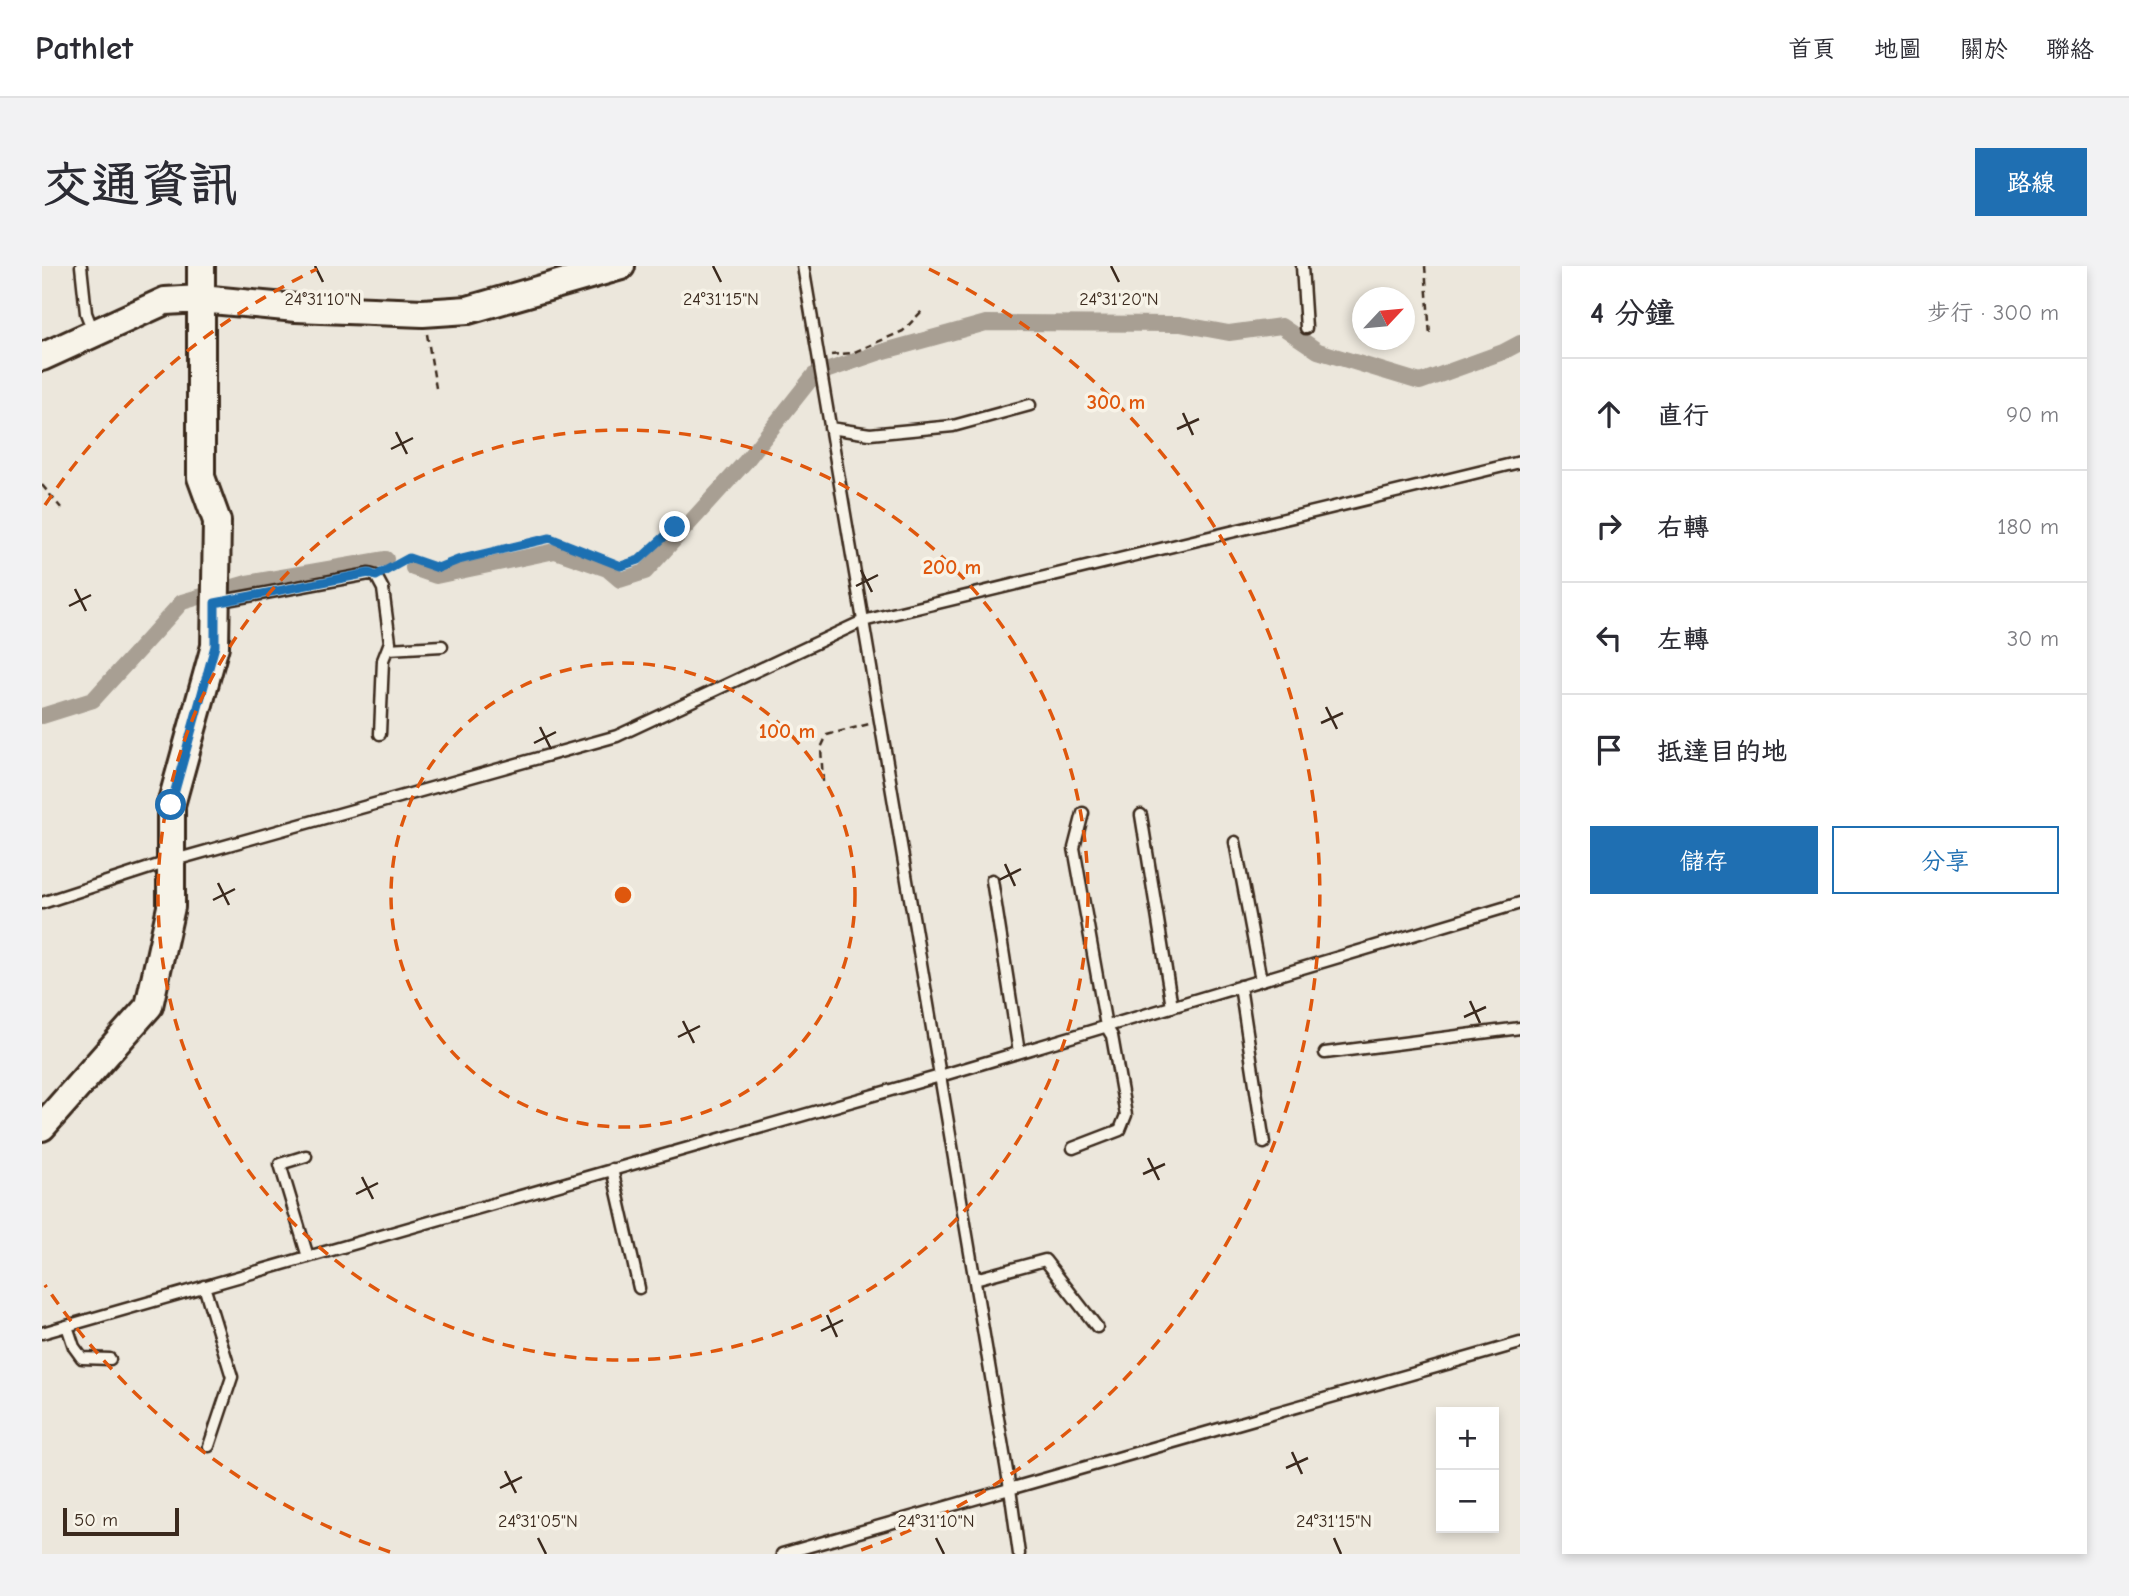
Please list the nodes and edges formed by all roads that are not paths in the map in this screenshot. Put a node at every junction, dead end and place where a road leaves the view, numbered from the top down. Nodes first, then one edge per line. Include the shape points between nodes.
1 (81, 266) edge
2 (201, 266) edge
3 (621, 266) edge
4 (803, 266) edge
5 (1302, 266) edge
6 (201, 299) junction
7 (1306, 328) dead end
8 (94, 335) junction
9 (42, 357) edge
10 (1030, 405) dead end
11 (830, 428) junction
12 (1520, 462) edge
13 (215, 603) junction
14 (863, 621) junction
15 (442, 646) dead end
16 (388, 649) junction
17 (380, 734) dead end
18 (1083, 813) dead end
19 (1141, 815) dead end
20 (1235, 842) dead end
21 (171, 861) junction
22 (992, 880) dead end
23 (42, 903) edge
24 (1520, 903) edge
25 (1261, 980) junction
26 (1240, 986) junction
27 (1172, 1007) junction
28 (1106, 1026) junction
29 (1520, 1028) edge
30 (1019, 1052) junction
31 (1325, 1054) dead end
32 (940, 1076) junction
33 (42, 1127) edge
34 (1264, 1143) dead end
35 (1073, 1148) dead end
36 (306, 1156) dead end
37 (612, 1170) junction
38 (308, 1256) junction
39 (975, 1279) junction
40 (204, 1286) junction
41 (639, 1288) dead end
42 (67, 1326) junction
43 (1097, 1327) dead end
44 (42, 1334) edge
45 (1520, 1343) edge
46 (110, 1359) dead end
47 (209, 1446) dead end
48 (1010, 1489) junction
49 (782, 1554) edge
50 (1019, 1554) edge

1 - 8 lane via 86,313
2 - 6 street
3 - 6 street via 468,310 423,313 296,308
4 - 11 lane
5 - 7 lane
6 - 8 street via 165,301
6 - 13 street via 201,477 217,521
8 - 9 street
10 - 11 lane via 953,426 870,434
11 - 14 lane
12 - 14 lane
13 - 16 lane via 369,573 383,589
13 - 21 street via 215,646 171,805
14 - 21 lane via 617,736
14 - 32 lane
15 - 16 lane
16 - 17 lane via 383,660
18 - 28 lane via 1074,848
19 - 27 lane
20 - 25 lane
21 - 23 lane
21 - 33 street via 171,907 149,1006
22 - 30 lane
24 - 25 lane
25 - 26 lane
26 - 27 lane
26 - 34 lane
27 - 28 lane
28 - 30 lane
28 - 35 lane via 1112,1036 1126,1115 1120,1130
29 - 31 lane
30 - 32 lane
32 - 37 lane
32 - 39 lane
36 - 38 lane via 280,1164
37 - 38 lane
37 - 41 lane
38 - 40 lane
39 - 43 lane via 1045,1260
39 - 48 lane
40 - 42 lane
40 - 47 lane via 232,1377
42 - 44 lane
42 - 46 lane via 82,1358
45 - 48 lane
48 - 49 lane
48 - 50 lane

